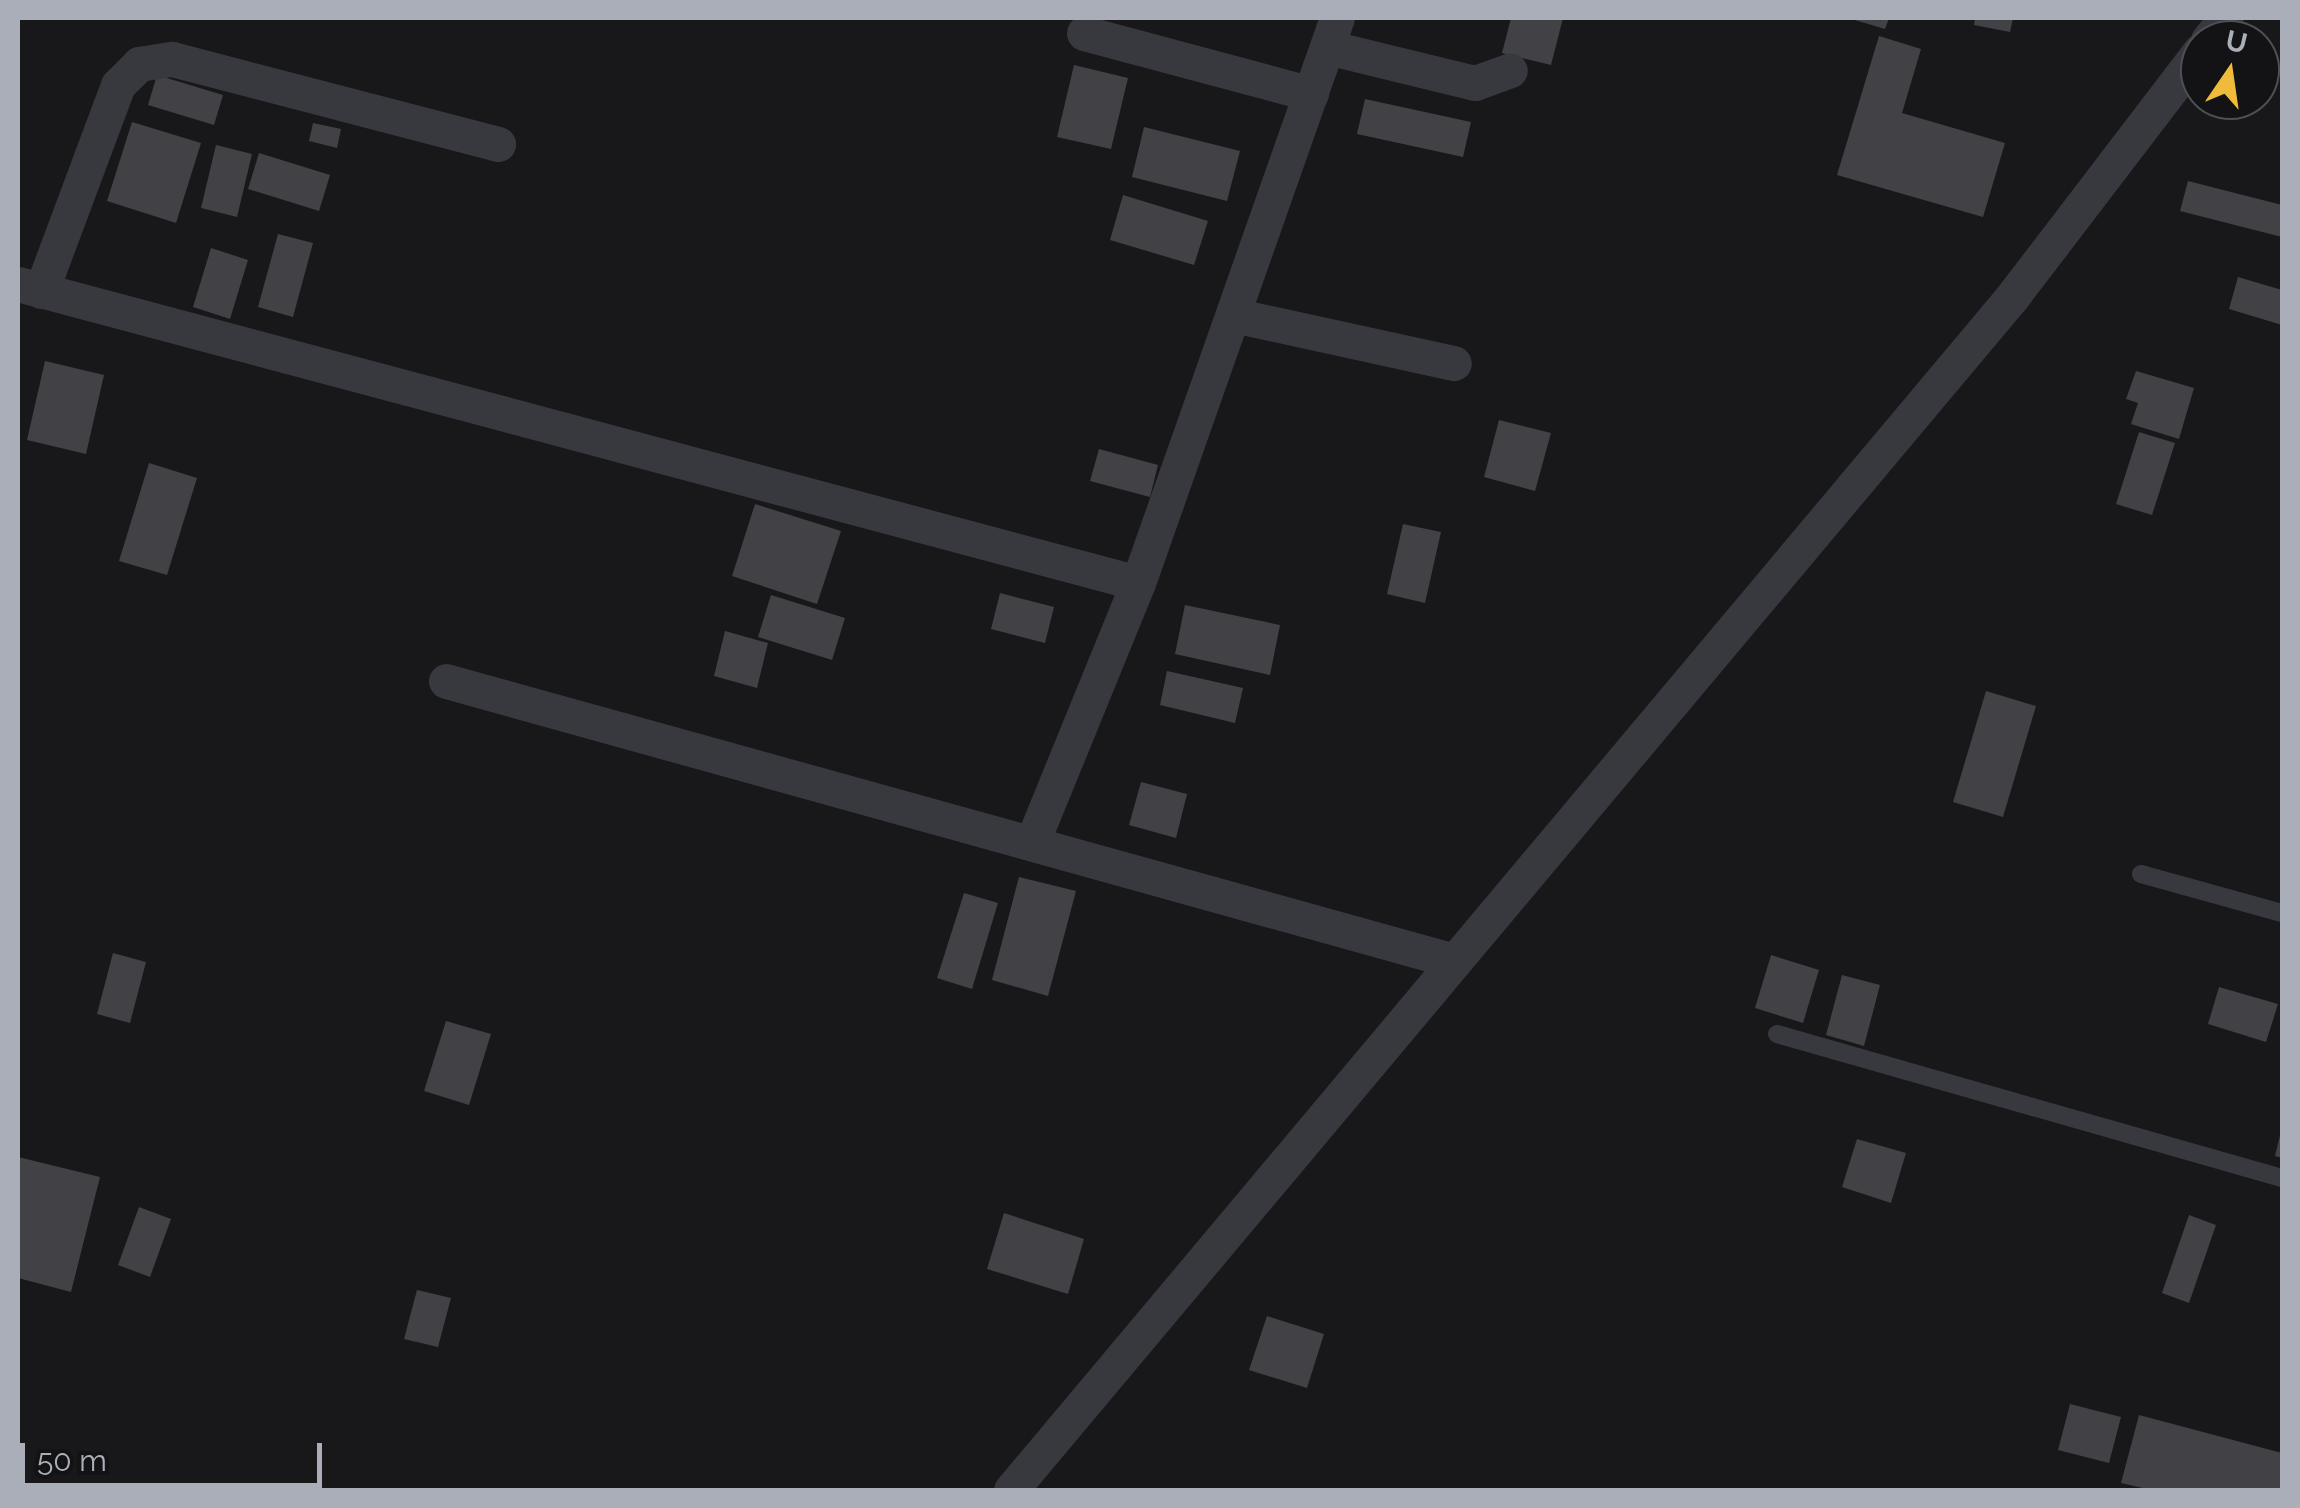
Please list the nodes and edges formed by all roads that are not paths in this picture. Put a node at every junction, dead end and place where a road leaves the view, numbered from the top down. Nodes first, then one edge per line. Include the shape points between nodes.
1 (1332, 32) edge
2 (1084, 34) dead end
3 (1510, 70) dead end
4 (2180, 77) edge
5 (1311, 94) junction
6 (498, 144) dead end
7 (29, 287) edge
8 (1232, 314) junction
9 (1454, 363) dead end
10 (1138, 583) junction
11 (446, 681) dead end
12 (1033, 840) junction
13 (2141, 874) dead end
14 (2282, 913) edge
15 (1454, 961) junction
16 (1777, 1034) dead end
17 (2282, 1178) edge
18 (1011, 1490) edge

1 - 3 street via 1475,83
1 - 5 street
2 - 5 street
4 - 15 street via 2012,298
5 - 8 street
6 - 7 street via 172,60 139,64 118,84
7 - 10 street
8 - 9 street
8 - 10 street
10 - 12 street
11 - 12 street
12 - 15 street
13 - 14 lane
15 - 18 street
16 - 17 lane

